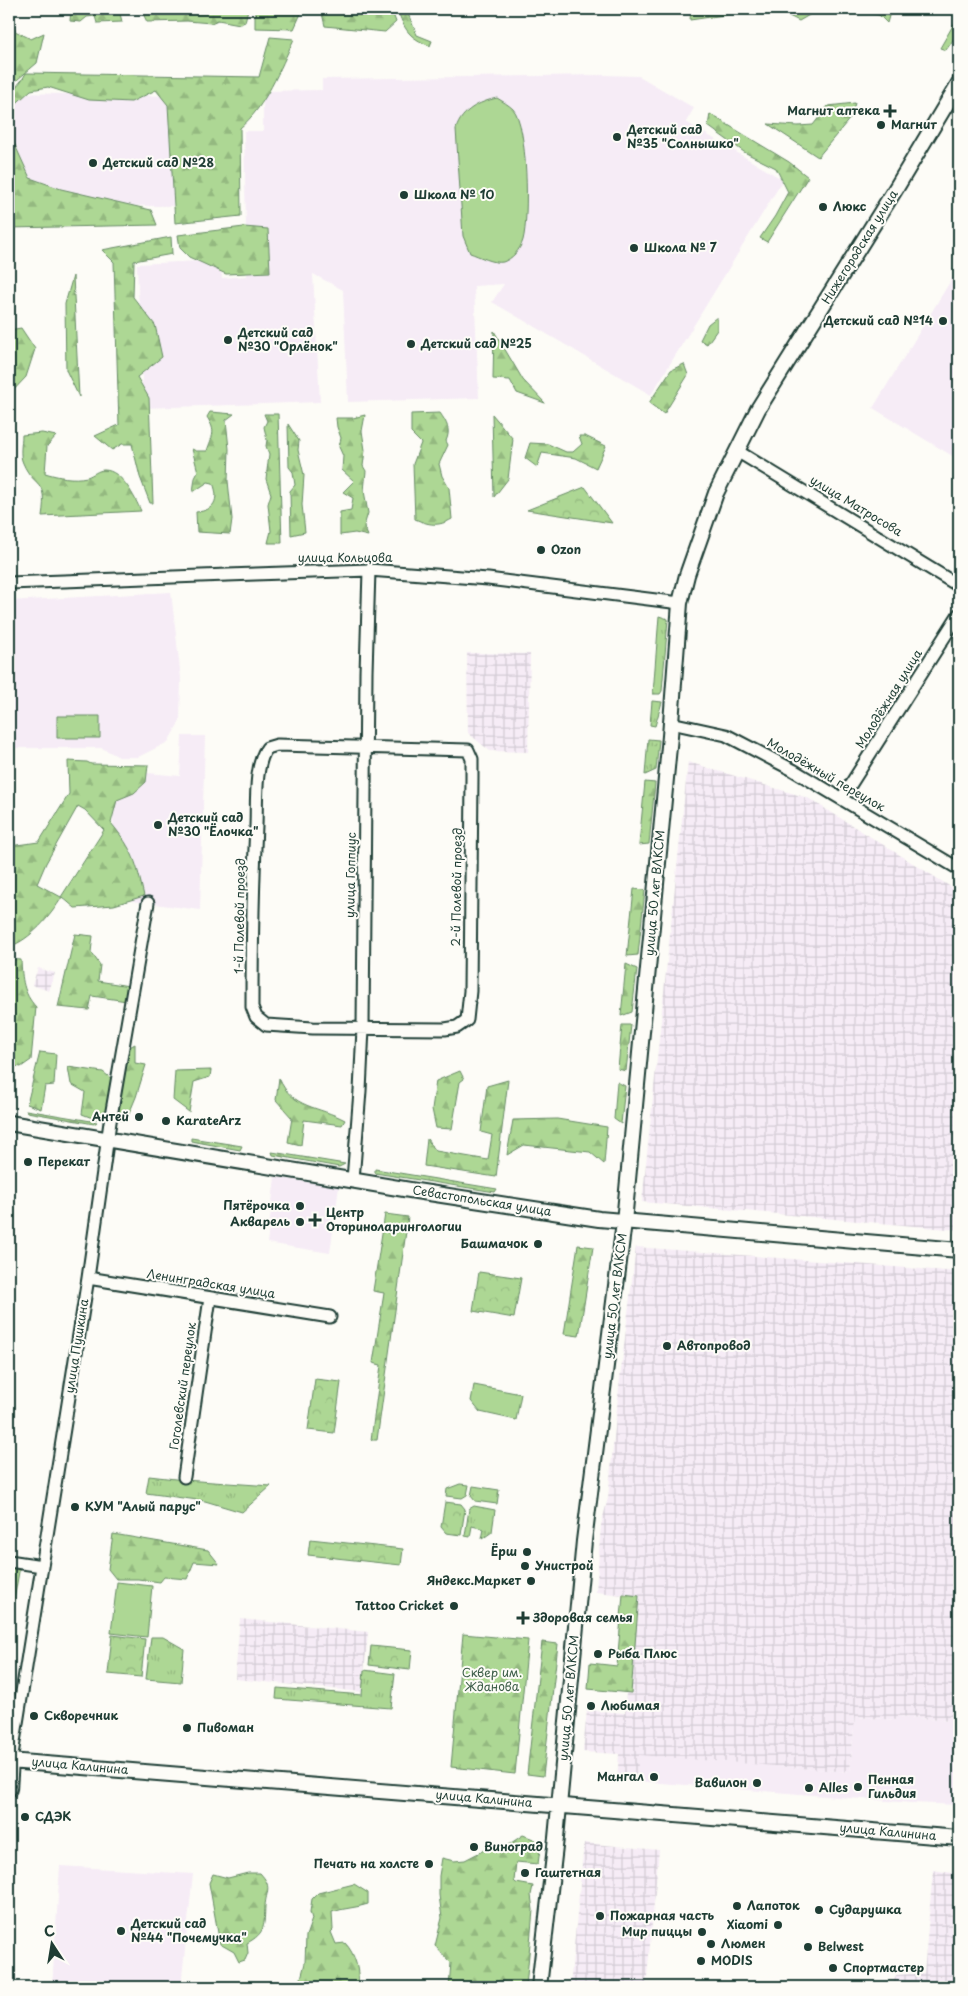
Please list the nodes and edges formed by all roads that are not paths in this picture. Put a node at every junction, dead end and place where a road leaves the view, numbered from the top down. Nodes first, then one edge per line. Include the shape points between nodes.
1 (959, 83) edge
2 (737, 451) junction
3 (369, 570) junction
4 (9, 583) edge
5 (959, 586) edge
6 (680, 604) junction
7 (959, 614) edge
8 (671, 723) junction
9 (366, 747) junction
10 (842, 798) junction
11 (959, 869) edge
12 (148, 903) dead end
13 (363, 1028) junction
14 (9, 1123) edge
15 (107, 1139) junction
16 (353, 1180) junction
17 (624, 1222) junction
18 (959, 1250) edge
19 (88, 1278) junction
20 (210, 1298) junction
21 (330, 1317) dead end
22 (184, 1477) dead end
23 (9, 1561) edge
24 (42, 1566) junction
25 (10, 1761) edge
26 (9, 1789) edge
27 (560, 1805) junction
28 (959, 1838) edge
29 (539, 1987) edge

1 - 2 street, Нижегородская улица via 758,409
2 - 5 street, улица Матросова
2 - 6 street, Нижегородская улица via 716,493
3 - 4 street, улица Кольцова
3 - 6 street, улица Кольцова via 488,579
3 - 9 street, улица Гоппиус
6 - 8 street, улица 50 лет ВЛКСМ
7 - 10 street, Молодёжная улица
8 - 10 street, Молодёжный переулок via 726,735
8 - 17 street, улица 50 лет ВЛКСМ
9 - 13 street, улица Гоппиус
9 - 13 street, 2-й Полевой проезд via 468,750 472,759 472,836 467,1020 458,1027 444,1029
9 - 13 street, 1-й Полевой проезд via 277,745 267,748 261,756 253,891 252,1007 256,1017 266,1024
10 - 11 street, Молодёжный переулок
12 - 15 street, улица Пушкина
13 - 16 street, улица Гоппиус
14 - 15 street, Севастопольская улица
15 - 16 street, Севастопольская улица
15 - 19 street, улица Пушкина
16 - 17 street, Севастопольская улица
17 - 18 street, Севастопольская улица
17 - 27 street, улица 50 лет ВЛКСМ via 584,1541
19 - 20 street, Ленинградская улица
19 - 24 street, улица Пушкина
20 - 21 street, Ленинградская улица
20 - 22 street, Гоголевский переулок
23 - 24 street
24 - 25 street, улица Пушкина
25 - 26 street, улица Пушкина
25 - 27 street, улица Калинина
27 - 28 street, улица Калинина
27 - 29 street, улица 50 лет ВЛКСМ

